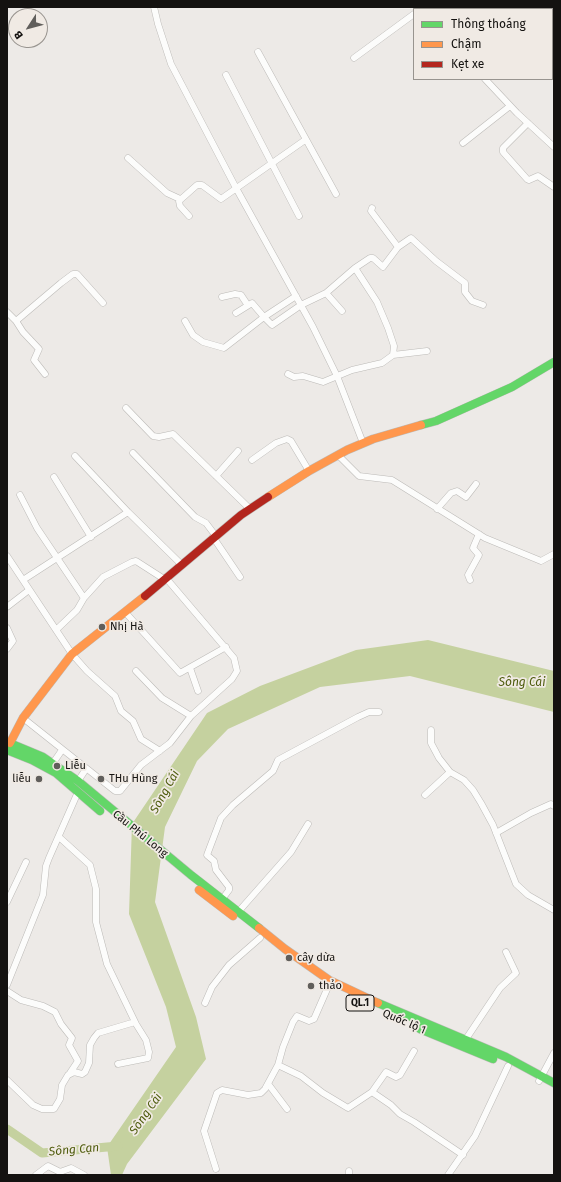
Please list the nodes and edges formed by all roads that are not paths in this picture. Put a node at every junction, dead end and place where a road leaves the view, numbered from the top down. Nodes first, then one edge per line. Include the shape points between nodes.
1 (154, 7) edge
2 (413, 15) edge
3 (258, 52) dead end
4 (354, 58) dead end
5 (226, 75) dead end
6 (486, 80) edge
7 (510, 106) junction
8 (528, 124) junction
9 (305, 140) junction
10 (463, 143) dead end
11 (554, 147) edge
12 (128, 158) dead end
13 (271, 163) junction
14 (554, 187) edge
15 (236, 188) junction
16 (336, 194) dead end
17 (180, 199) junction
18 (372, 208) dead end
19 (189, 216) dead end
20 (299, 216) dead end
21 (398, 247) junction
22 (355, 268) junction
23 (326, 293) junction
24 (296, 296) junction
25 (222, 297) dead end
26 (103, 303) dead end
27 (247, 304) junction
28 (301, 305) junction
29 (483, 305) dead end
30 (342, 311) dead end
31 (7, 312) edge
32 (236, 313) dead end
33 (264, 318) junction
34 (16, 321) junction
35 (185, 321) dead end
36 (427, 351) dead end
37 (393, 355) junction
38 (554, 362) edge
39 (45, 374) dead end
40 (288, 374) dead end
41 (337, 376) junction
42 (126, 408) dead end
43 (363, 443) junction
44 (238, 450) dead end
45 (133, 453) dead end
46 (338, 455) junction
47 (75, 456) dead end
48 (252, 460) dead end
49 (309, 471) junction
50 (216, 476) junction
51 (54, 477) dead end
52 (476, 484) dead end
53 (20, 495) dead end
54 (250, 509) junction
55 (437, 509) junction
56 (128, 512) junction
57 (479, 534) junction
58 (214, 536) junction
59 (91, 537) junction
60 (554, 554) edge
61 (58, 558) junction
62 (8, 559) edge
63 (182, 565) junction
64 (240, 577) dead end
65 (165, 578) junction
66 (23, 580) junction
67 (470, 580) dead end
68 (29, 590) junction
69 (84, 598) junction
70 (7, 607) edge
71 (125, 612) junction
72 (7, 628) edge
73 (56, 630) junction
74 (226, 647) junction
75 (7, 649) edge
76 (72, 654) junction
77 (190, 668) junction
78 (136, 671) dead end
79 (198, 691) dead end
80 (379, 712) dead end
81 (191, 716) junction
82 (23, 718) junction
83 (431, 730) dead end
84 (8, 745) edge
85 (62, 750) junction
86 (160, 751) junction
87 (53, 763) junction
88 (86, 768) junction
89 (450, 772) junction
90 (78, 781) junction
91 (78, 792) junction
92 (425, 795) dead end
93 (88, 796) junction
94 (554, 806) edge
95 (308, 824) dead end
96 (496, 833) junction
97 (59, 837) junction
98 (26, 862) dead end
99 (188, 878) junction
100 (224, 898) junction
101 (7, 902) edge
102 (554, 910) edge
103 (240, 912) junction
104 (260, 938) junction
105 (506, 952) dead end
106 (9, 975) edge
107 (7, 985) edge
108 (328, 987) junction
109 (8, 994) edge
110 (205, 1003) dead end
111 (135, 1022) junction
112 (466, 1039) junction
113 (414, 1051) dead end
114 (554, 1053) edge
115 (118, 1064) dead end
116 (278, 1065) junction
117 (508, 1066) junction
118 (70, 1073) junction
119 (540, 1078) junction
120 (7, 1080) edge
121 (554, 1083) edge
122 (269, 1085) junction
123 (554, 1090) edge
124 (372, 1092) junction
125 (287, 1109) dead end
126 (463, 1155) junction
127 (216, 1169) dead end
128 (36, 1175) edge
129 (84, 1175) edge
130 (448, 1175) edge

1 - 15 street via 171,64
2 - 4 street
3 - 9 street
5 - 13 street
6 - 7 street
7 - 8 street
7 - 10 street
8 - 11 street
8 - 14 street via 503,148 503,152 527,179 538,176
9 - 13 street
9 - 16 street
12 - 17 street via 167,193
13 - 15 street
13 - 20 street
15 - 17 street via 219,199 199,184
15 - 24 street
17 - 19 street via 179,204
18 - 21 street via 370,212
21 - 22 street via 383,267 372,257
21 - 29 street via 409,239 414,239 436,261 465,283 465,292 469,299
22 - 23 street
22 - 37 street via 377,302 394,346
23 - 28 street
23 - 30 street
24 - 28 street
24 - 33 street
25 - 27 street via 241,295
26 - 34 street via 80,276 73,274
27 - 32 street
27 - 33 street via 252,303
28 - 33 street via 272,325
28 - 41 street
31 - 34 street
33 - 35 street via 224,348 203,342 193,335
34 - 39 street via 39,349 34,360
36 - 37 street
37 - 41 street via 382,363
38 - 43 main road via 512,387 436,421
40 - 41 street via 320,382
41 - 43 street
42 - 50 street via 153,436 173,434
43 - 46 main road
44 - 50 street
45 - 58 street via 195,517 206,523
46 - 49 main road
46 - 55 street via 360,476 392,480
47 - 56 street
48 - 49 street via 276,443 288,439
49 - 54 main road
50 - 54 street
51 - 59 street
52 - 55 street via 466,497 457,491 451,493
53 - 61 street via 37,528
54 - 58 main road
55 - 57 street
56 - 59 street
56 - 63 street
57 - 60 street via 541,561
57 - 67 street via 473,548 479,555 468,575
58 - 63 main road
58 - 64 street
59 - 61 street
61 - 66 street
61 - 69 street
62 - 66 street
63 - 65 main road
65 - 69 street via 136,561 103,577
65 - 71 main road
65 - 74 street
66 - 68 street
68 - 70 street
68 - 73 street
69 - 73 street via 77,610
71 - 76 main road
71 - 77 street via 180,673
72 - 75 street via 12,638
73 - 76 street
74 - 77 street
74 - 81 street via 234,658 237,671 235,675
76 - 82 main road
76 - 86 street via 87,672 115,696 121,711 133,721 141,739
77 - 79 street
78 - 81 street via 162,698
80 - 100 street via 369,712 358,717 278,760 273,771 221,818 207,855 214,861 216,870 229,887
81 - 86 street via 170,743
82 - 84 main road
82 - 85 street
83 - 89 street via 432,748
84 - 87 main road, QL.1
84 - 91 main road, QL.1 via 56,773
85 - 87 street
85 - 88 street
86 - 88 street via 141,765 118,792 112,791
87 - 90 main road, QL.1
88 - 90 street
89 - 92 street
89 - 96 street via 464,780 473,790
90 - 93 main road, QL.1
91 - 93 main road, QL.1
91 - 97 street
93 - 99 main road, Cầu Phú Long / QL.1
94 - 96 street via 551,804 531,813
95 - 103 street via 291,852
96 - 102 street via 516,884 528,895
97 - 106 street via 46,866 43,895
97 - 111 street via 90,865 95,880 96,922 101,946 114,982
98 - 101 street
99 - 100 main road, Quốc lộ 1 / QL.1
99 - 104 main road, Quốc lộ 1 / QL.1
100 - 103 main road, Quốc lộ 1 / QL.1
103 - 112 main road, Quốc lộ 1 / QL.1 via 285,949 329,980
104 - 108 main road, Quốc lộ 1 / QL.1
104 - 110 street via 229,965 212,987
105 - 112 street via 516,973 500,988
106 - 107 street
108 - 116 street via 314,1019 309,1021 299,1016 295,1019
108 - 117 main road, Quốc lộ 1 / QL.1 via 364,1005
109 - 118 street via 55,1012 72,1038 69,1045 78,1061
111 - 115 street via 146,1040 150,1056
111 - 118 street via 98,1033 90,1045 90,1059 85,1072
112 - 119 main road, Quốc lộ 1 / QL.1 via 506,1057
113 - 124 street via 400,1075 396,1077 386,1072
114 - 119 street
116 - 122 street
116 - 124 street via 301,1076 348,1108
117 - 119 main road, Quốc lộ 1 / QL.1
117 - 126 street via 475,1136
118 - 120 street via 62,1085 60,1099 54,1109 42,1109 32,1104
119 - 121 main road, Quốc lộ 1 / QL.1
119 - 123 main road, Quốc lộ 1 / QL.1
122 - 125 street
122 - 127 street via 261,1092 248,1095 222,1090 217,1093 204,1131
124 - 126 street via 400,1114
126 - 130 street
128 - 129 street via 48,1166 60,1172 71,1168

